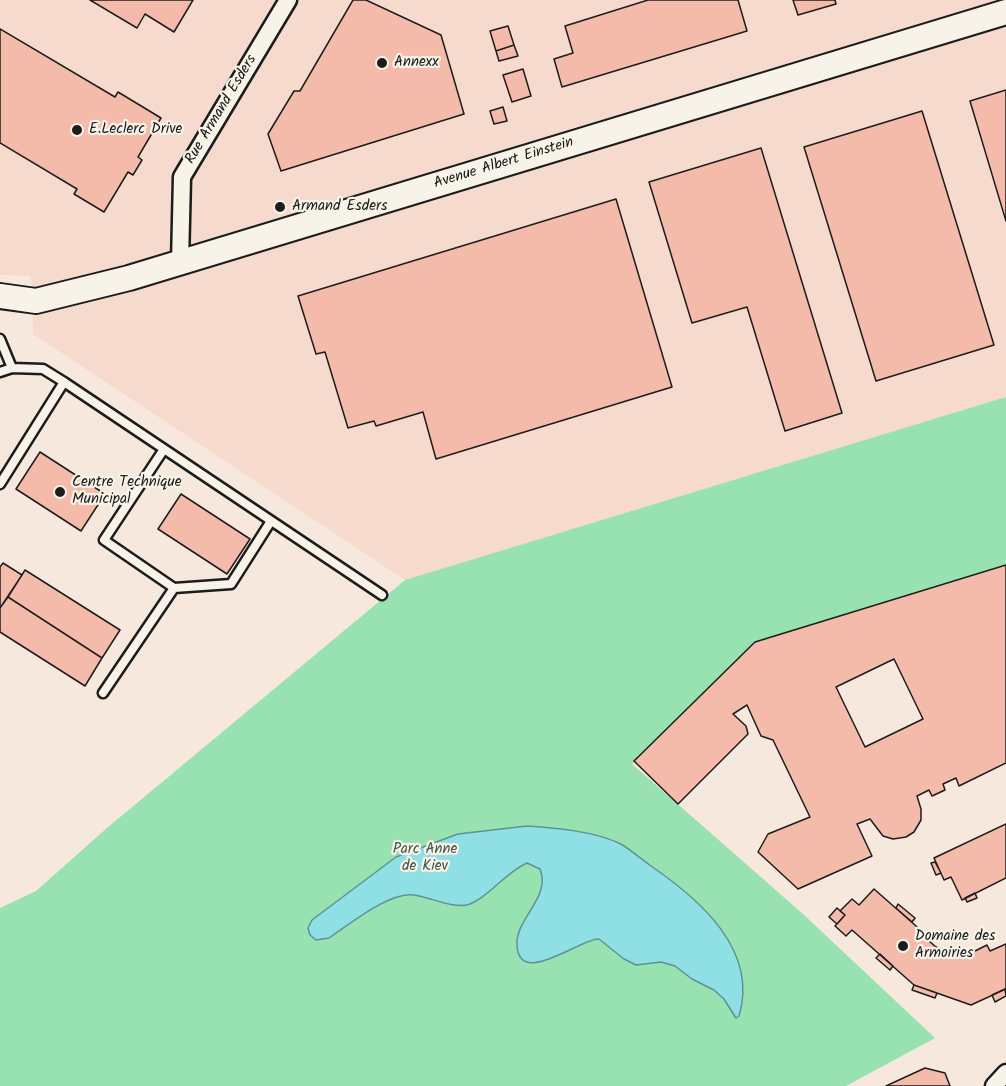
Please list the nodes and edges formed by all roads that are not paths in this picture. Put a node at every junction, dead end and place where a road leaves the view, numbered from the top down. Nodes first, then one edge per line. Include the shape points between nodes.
1 (288, 0) edge
2 (1006, 12) edge
3 (180, 263) junction
4 (0, 296) edge
5 (0, 339) edge
6 (12, 368) junction
7 (0, 372) edge
8 (64, 382) junction
9 (164, 449) junction
10 (0, 484) edge
11 (271, 521) junction
12 (174, 588) junction
13 (382, 595) dead end
14 (103, 693) dead end
15 (1006, 1073) edge
16 (994, 1086) edge

1 - 3 street, Rue Armand Esders via 182,177
2 - 3 street, Avenue Albert Einstein
3 - 4 street, Avenue Albert Einstein via 36,301
5 - 6 lane
6 - 7 lane
6 - 8 lane via 42,369
8 - 9 lane
8 - 10 lane
9 - 11 lane
9 - 12 lane via 104,540
11 - 12 lane via 231,584
11 - 13 lane
12 - 14 lane
15 - 16 street

